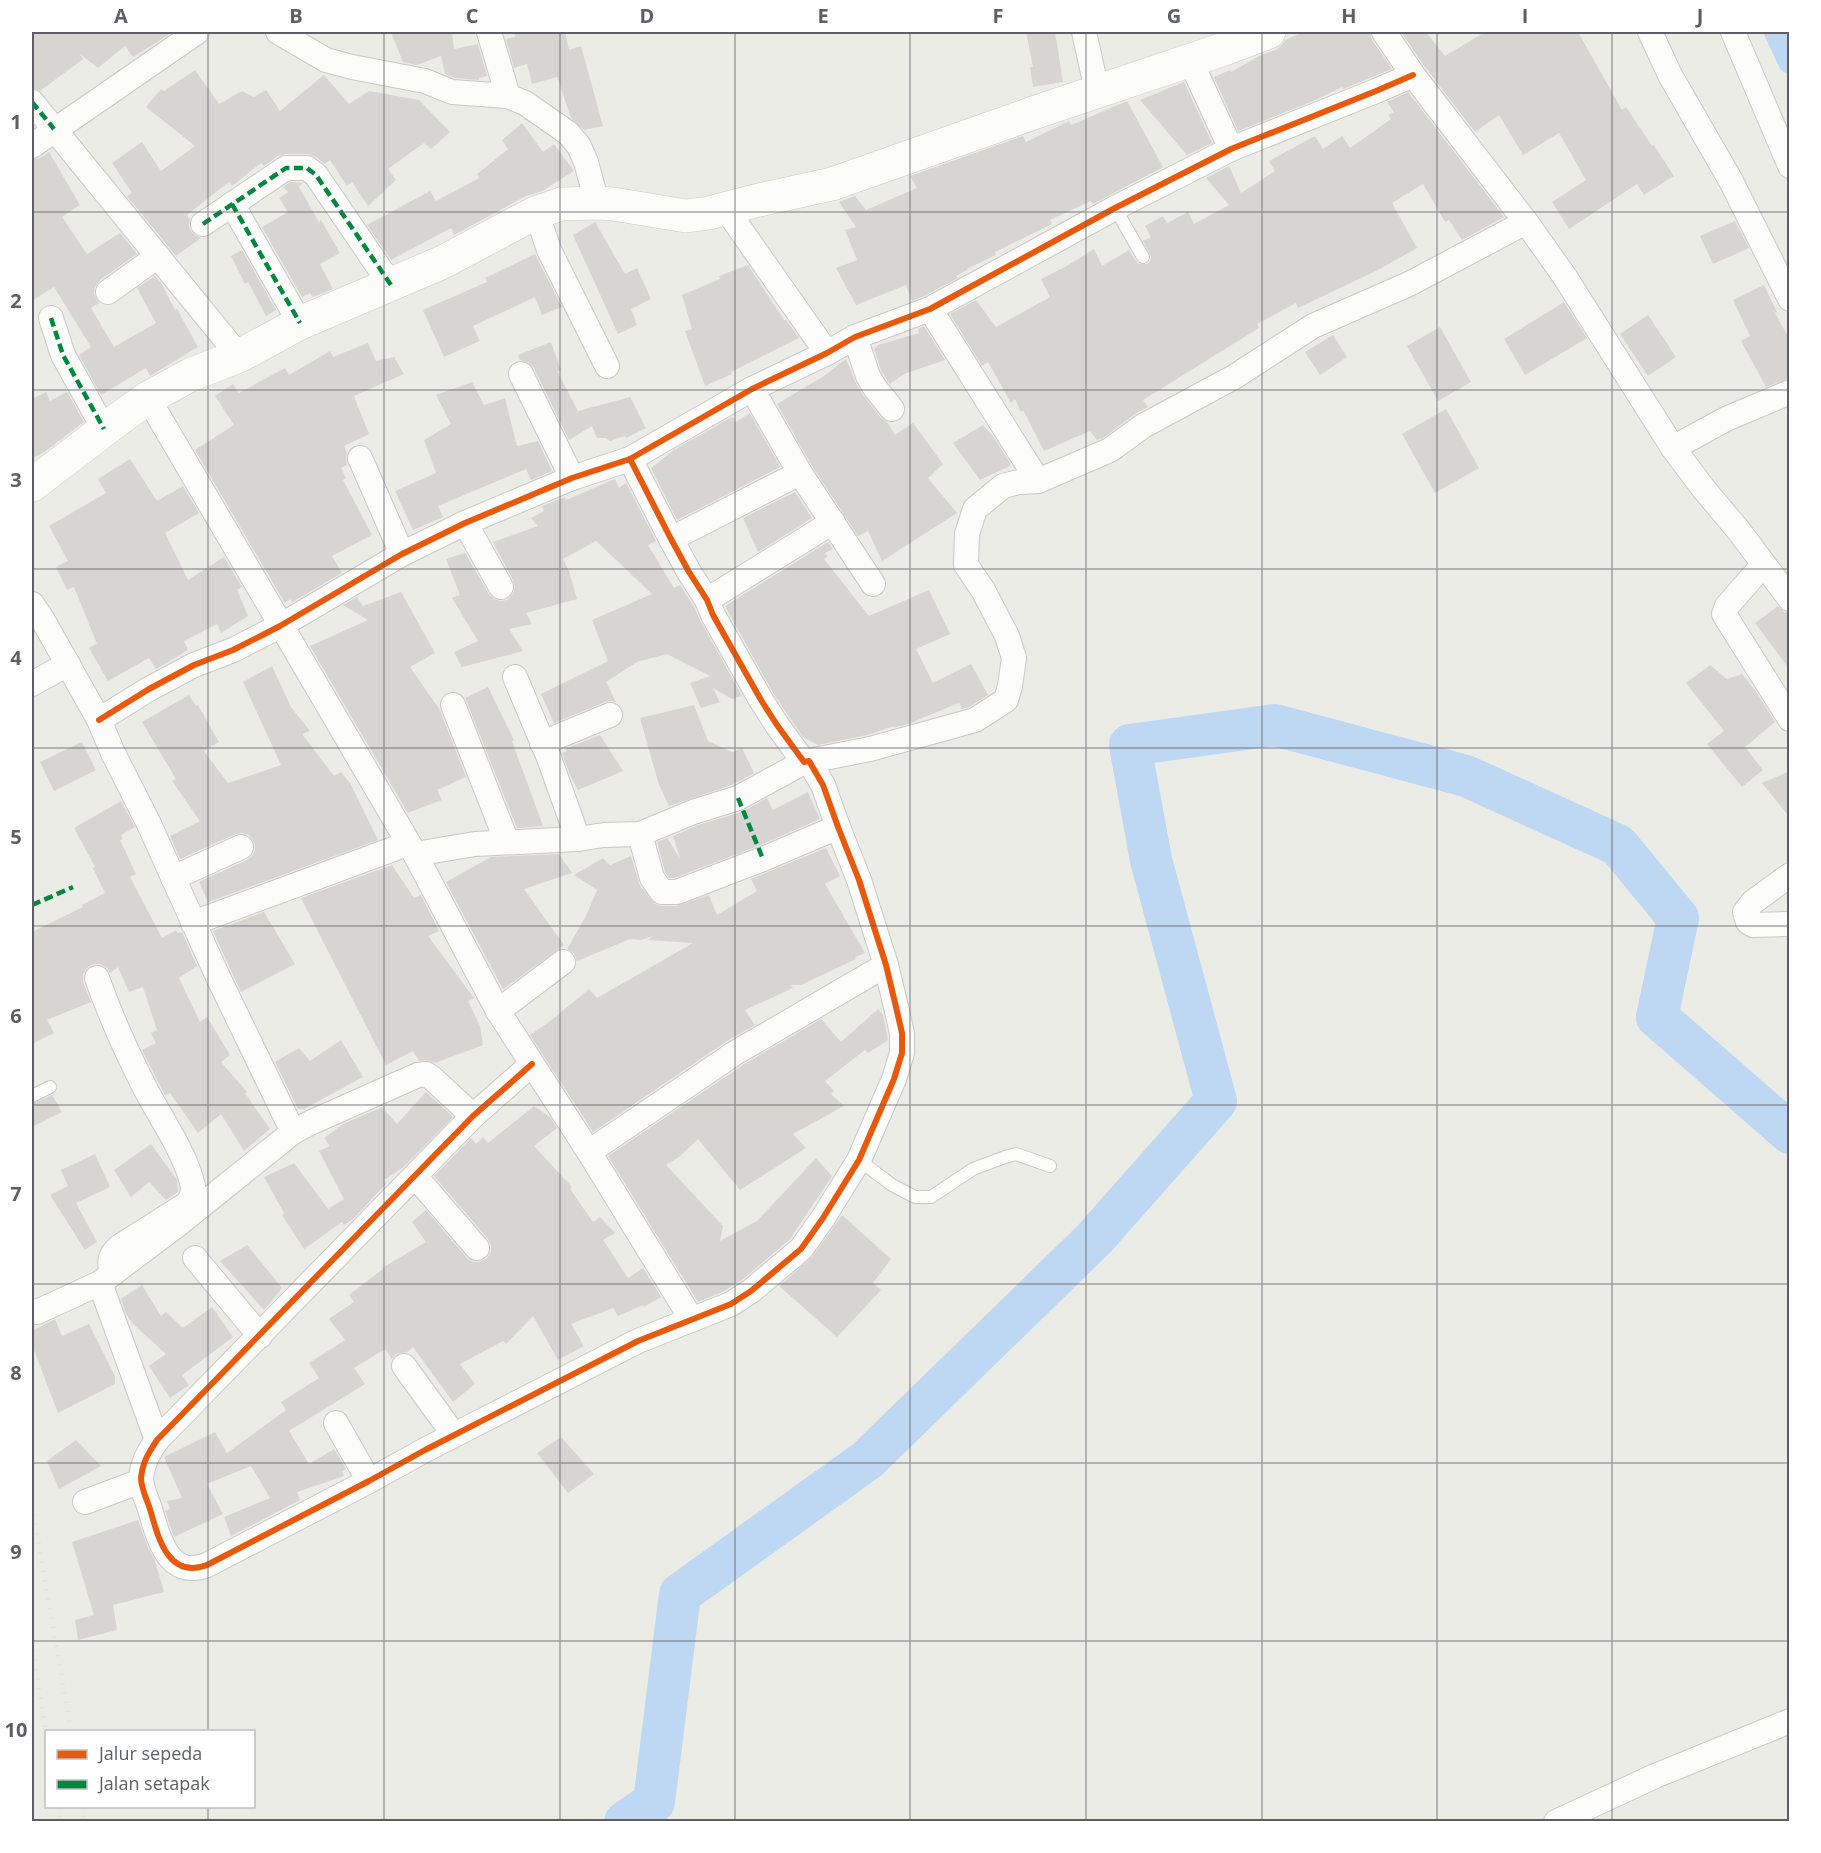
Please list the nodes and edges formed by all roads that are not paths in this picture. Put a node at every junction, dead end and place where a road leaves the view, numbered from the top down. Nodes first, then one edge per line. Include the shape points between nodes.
1 (197, 32) edge
2 (278, 32) edge
3 (489, 32) edge
4 (1084, 32) edge
5 (1269, 32) edge
6 (1383, 32) edge
7 (1650, 32) edge
8 (1733, 32) edge
9 (1190, 60) junction
10 (1413, 75) junction
11 (1097, 91) junction
12 (508, 96) junction
13 (32, 102) edge
14 (54, 129) junction
15 (32, 146) edge
16 (1231, 149) junction
17 (1790, 166) edge
18 (597, 203) junction
19 (232, 204) junction
20 (1115, 208) junction
21 (726, 209) junction
22 (535, 213) junction
23 (1526, 222) junction
24 (203, 224) dead end
25 (158, 256) junction
26 (1143, 257) dead end
27 (391, 285) junction
28 (108, 292) dead end
29 (1790, 299) edge
30 (930, 309) junction
31 (51, 318) dead end
32 (300, 323) junction
33 (855, 336) junction
34 (827, 353) junction
35 (239, 356) junction
36 (607, 366) dead end
37 (521, 374) dead end
38 (752, 389) junction
39 (1790, 392) edge
40 (148, 399) junction
41 (892, 409) dead end
42 (104, 429) junction
43 (1673, 448) junction
44 (360, 458) dead end
45 (630, 459) junction
46 (800, 473) junction
47 (572, 478) junction
48 (1038, 481) junction
49 (32, 485) edge
50 (833, 522) junction
51 (465, 523) junction
52 (671, 539) junction
53 (402, 554) junction
54 (1763, 565) junction
55 (873, 584) dead end
56 (501, 587) dead end
57 (1790, 599) edge
58 (707, 600) junction
59 (32, 604) edge
60 (280, 626) junction
61 (68, 664) junction
62 (515, 677) dead end
63 (32, 684) edge
64 (453, 705) dead end
65 (610, 715) dead end
66 (1790, 719) edge
67 (99, 720) junction
68 (542, 743) junction
69 (807, 761) junction
70 (838, 827) junction
71 (640, 834) junction
72 (578, 839) junction
73 (507, 842) junction
74 (242, 848) dead end
75 (411, 849) junction
76 (1790, 875) edge
77 (173, 878) junction
78 (192, 923) junction
79 (1790, 924) edge
80 (563, 962) dead end
81 (885, 965) junction
82 (97, 978) dead end
83 (498, 1011) junction
84 (532, 1064) junction
85 (51, 1087) dead end
86 (32, 1096) edge
87 (473, 1116) junction
88 (293, 1132) junction
89 (589, 1152) junction
90 (859, 1160) junction
91 (1050, 1166) dead end
92 (415, 1176) junction
93 (477, 1248) dead end
94 (195, 1258) dead end
95 (106, 1278) junction
96 (32, 1311) edge
97 (692, 1320) junction
98 (260, 1336) junction
99 (404, 1366) dead end
100 (336, 1424) dead end
101 (454, 1435) junction
102 (157, 1440) junction
103 (141, 1481) junction
104 (369, 1481) junction
105 (85, 1502) dead end
106 (1790, 1721) edge
107 (1556, 1821) edge

1 - 14 street
2 - 12 street via 326,60 425,81 452,92
3 - 12 street
4 - 11 street
5 - 9 street
6 - 10 street
7 - 29 street
8 - 17 street
9 - 11 street
9 - 16 street
10 - 16 street
10 - 23 street
11 - 21 street via 832,184
12 - 18 street via 549,118 579,146
13 - 14 street
14 - 15 street
14 - 25 street
16 - 20 street
18 - 21 street via 686,216
18 - 22 street via 561,204
19 - 24 street
19 - 27 street via 286,168 307,168 316,175
19 - 32 street
20 - 26 lane
20 - 30 street
21 - 34 street
22 - 27 street
22 - 36 street via 549,250
23 - 43 street
23 - 48 street via 1410,284 1313,326 1234,377 1143,426 1110,450
25 - 28 street
25 - 35 street
27 - 32 street
30 - 33 street
30 - 48 street
31 - 42 street via 63,355
32 - 35 street
33 - 34 street
33 - 41 street via 868,376
34 - 38 street
35 - 40 street via 190,375
37 - 47 street
38 - 45 street
38 - 46 street
39 - 43 street via 1726,419
40 - 42 street
40 - 60 street
42 - 49 street
43 - 54 street
44 - 53 street
45 - 47 street
45 - 52 street
46 - 50 street
46 - 52 street
47 - 51 street
48 - 69 street via 1003,486 975,509 967,534 966,565 1007,636 1014,658 1006,700 975,720 870,749
50 - 55 street
50 - 58 street
51 - 53 street
51 - 56 street
52 - 58 street
53 - 60 street
54 - 57 street
54 - 66 street via 1724,614
58 - 69 street via 760,700
59 - 61 street
60 - 67 street via 195,665
60 - 75 street
61 - 63 street
61 - 67 street
62 - 68 street
64 - 73 street
65 - 68 street
67 - 77 street
68 - 72 street
69 - 70 street via 823,785
69 - 71 street via 738,798
70 - 71 street via 670,893 662,892 655,884
70 - 81 street
71 - 72 street
72 - 73 street
73 - 75 street
74 - 77 street
75 - 78 street
75 - 83 street
76 - 79 street via 1745,912 1753,925
77 - 78 street
78 - 88 street
80 - 83 street
81 - 89 street via 735,1053
81 - 90 street via 902,1033 902,1053
82 - 95 street via 111,1018 181,1156 193,1189 187,1204 113,1253
83 - 84 street
84 - 87 street
84 - 89 street
85 - 86 lane
87 - 88 street via 426,1074
87 - 92 street
88 - 95 street
89 - 97 street
90 - 91 lane via 915,1197 931,1197 973,1169 1005,1156 1016,1154
90 - 97 street via 801,1249 751,1291
92 - 93 street
92 - 98 street
94 - 98 street
95 - 96 street
95 - 102 street
97 - 101 street via 638,1341
98 - 102 street
99 - 101 street
100 - 104 street
101 - 104 street
102 - 103 street via 144,1459
103 - 104 street via 161,1546 172,1560 196,1569
103 - 105 street
106 - 107 street

